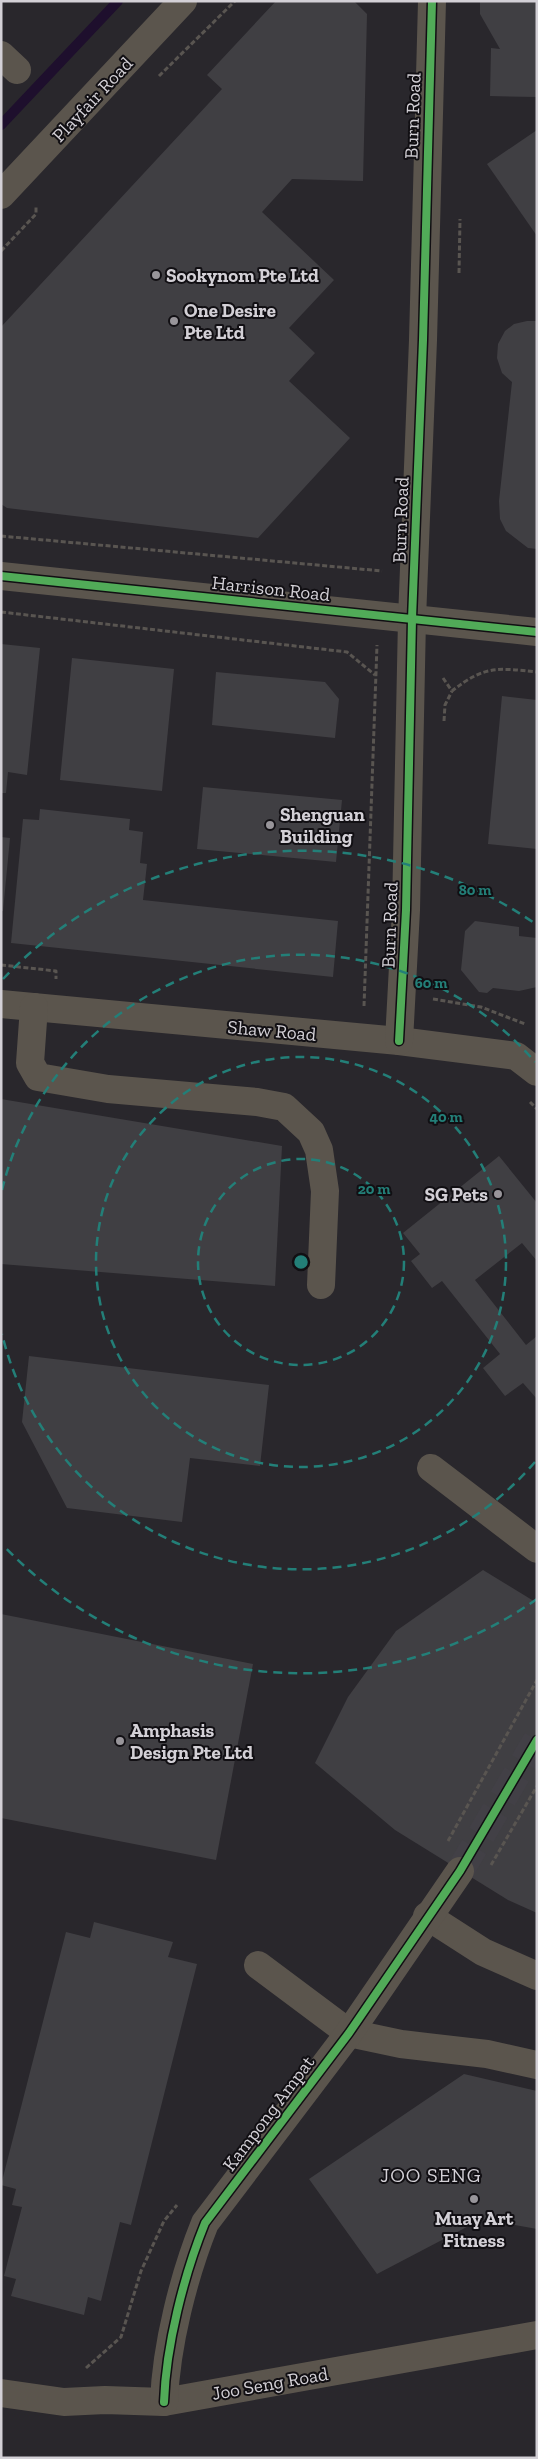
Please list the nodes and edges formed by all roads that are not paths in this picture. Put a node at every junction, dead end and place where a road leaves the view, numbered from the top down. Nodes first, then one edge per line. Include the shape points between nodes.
1 (183, 1) edge
2 (432, 1) edge
3 (1, 196) edge
4 (1, 576) edge
5 (412, 619) junction
6 (537, 632) edge
7 (1, 1004) edge
8 (34, 1007) junction
9 (398, 1041) junction
10 (526, 1064) edge
11 (321, 1286) dead end
12 (431, 1468) dead end
13 (537, 1549) edge
14 (460, 1870) tunnel mouth
15 (427, 1916) junction
16 (258, 1965) dead end
17 (537, 1976) edge
18 (349, 2033) junction
19 (537, 2065) edge
20 (537, 2336) edge
21 (1, 2393) edge
22 (164, 2402) junction

1 - 3 street, Playfair Road
2 - 5 street, Burn Road
4 - 5 street, Harrison Road
5 - 6 street, Harrison Road
5 - 9 street, Burn Road via 403,995
7 - 8 street, Shaw Road
8 - 9 street, Shaw Road
8 - 11 street via 30,1063 38,1077 108,1088 256,1102 284,1107 301,1122 311,1132 319,1150 325,1192
9 - 10 street, Shaw Road
12 - 13 street
14 - 15 street, Kampong Ampat
15 - 17 street via 483,1952
15 - 18 street, Kampong Ampat
16 - 18 street
18 - 19 street
18 - 22 street, Kampong Ampat via 205,2223 191,2256 165,2371
20 - 22 street, Joo Seng Road
21 - 22 street, Joo Seng Road via 64,2402

